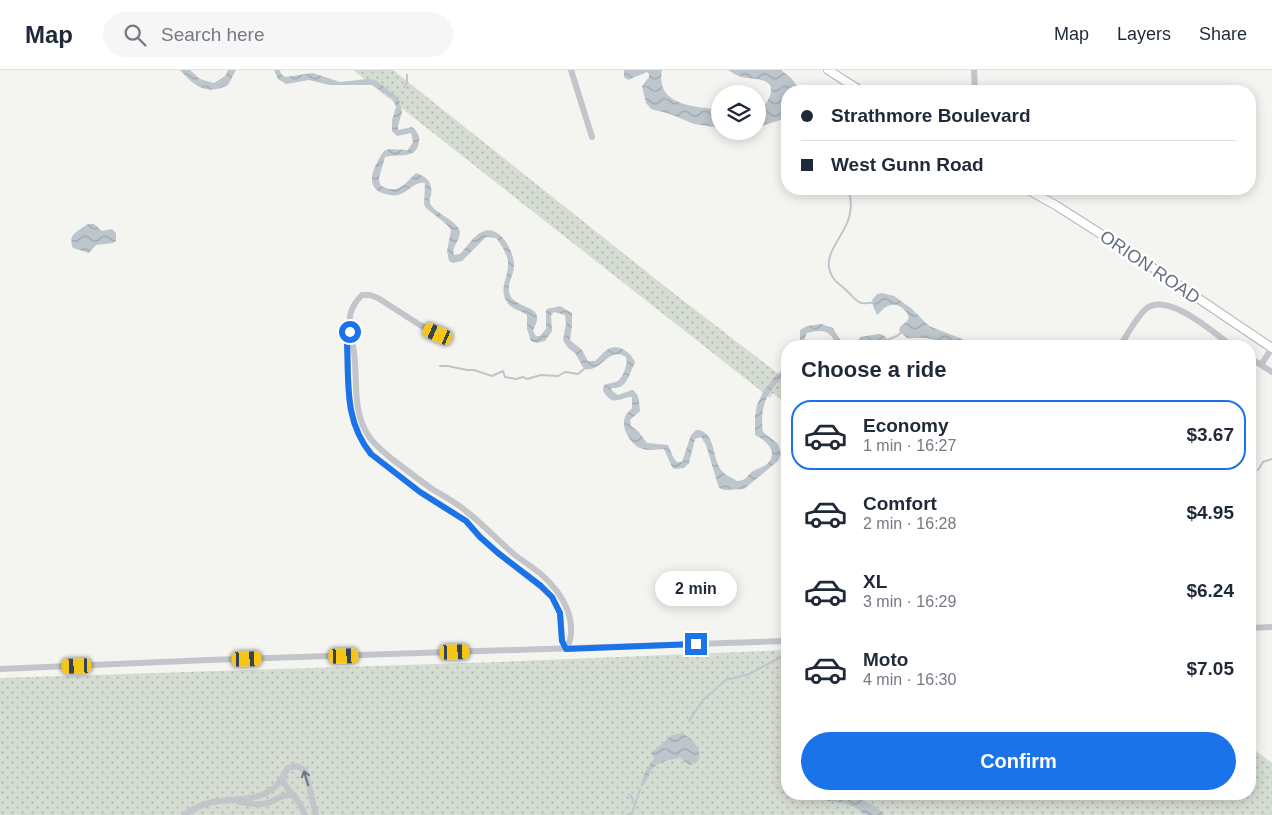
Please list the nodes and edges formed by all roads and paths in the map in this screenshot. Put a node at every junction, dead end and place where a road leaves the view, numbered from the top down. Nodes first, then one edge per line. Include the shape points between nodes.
1 (571, 70) edge
2 (828, 70) edge
3 (974, 70) edge
4 (852, 85) edge
5 (975, 85) edge
6 (592, 137) dead end
7 (1038, 195) edge
8 (350, 332) junction
9 (438, 334) dead end
10 (1124, 340) edge
11 (1223, 340) edge
12 (1272, 348) edge
13 (1256, 362) edge
14 (1261, 365) junction
15 (1272, 372) edge
16 (380, 450) junction
17 (374, 456) junction
18 (477, 521) junction
19 (471, 527) junction
20 (568, 611) junction
21 (560, 613) junction
22 (1272, 627) edge
23 (1256, 628) edge
24 (781, 641) edge
25 (566, 649) junction
26 (0, 669) edge
27 (282, 778) junction
28 (294, 795) junction
29 (235, 801) junction
30 (184, 815) edge
31 (305, 815) edge
32 (316, 815) edge

1 - 6 street
2 - 4 main road
3 - 5 street
7 - 12 main road, ORION ROAD
8 - 9 street via 352,307 362,295 370,295
8 - 16 street via 354,343 355,389 362,423
8 - 17 street via 347,343 351,416 365,447
10 - 11 street via 1142,313 1160,304 1173,306
12 - 14 street
13 - 14 street
14 - 15 street
16 - 17 street
16 - 18 street
17 - 19 street
18 - 19 street
18 - 20 street via 542,575 559,593
19 - 21 street via 541,586 552,597
20 - 21 street
20 - 25 street via 572,625
21 - 25 street via 562,641
22 - 23 street
24 - 25 street
25 - 26 street
27 - 28 street
27 - 29 street via 267,792
32 -> 27 street via 304,770 291,766
28 - 29 street via 283,795 257,805
28 - 31 street
29 - 30 street via 208,803

